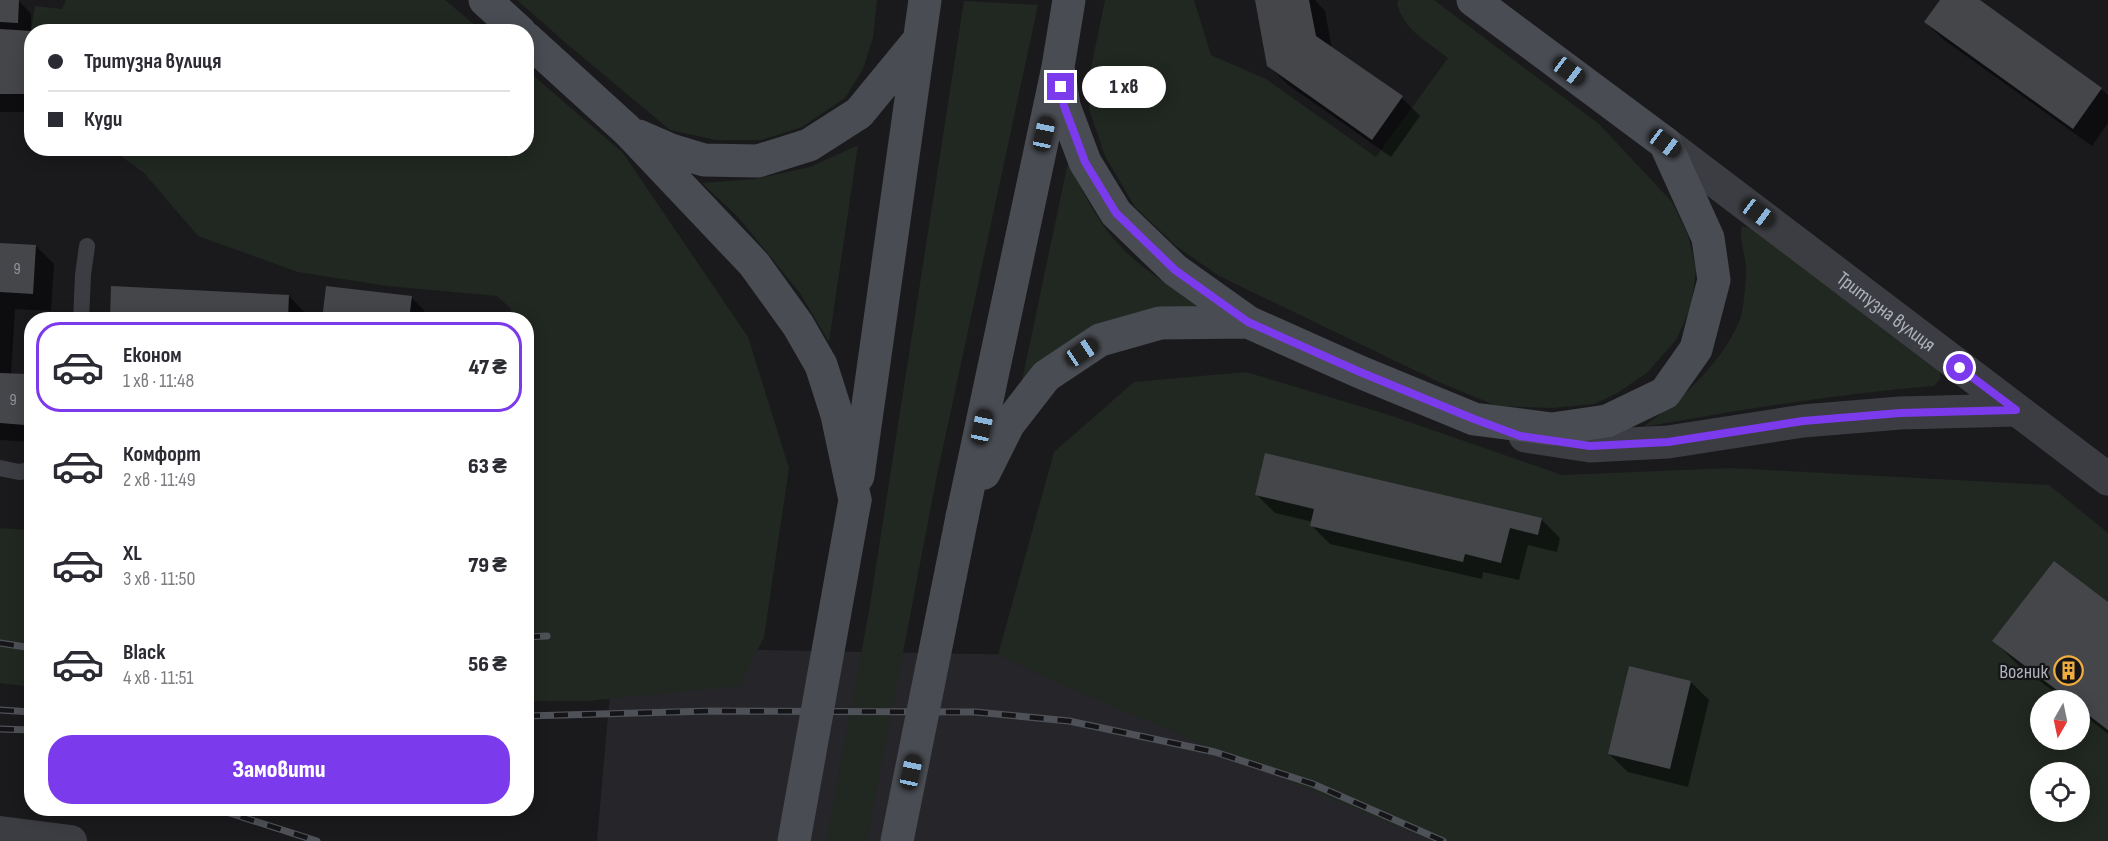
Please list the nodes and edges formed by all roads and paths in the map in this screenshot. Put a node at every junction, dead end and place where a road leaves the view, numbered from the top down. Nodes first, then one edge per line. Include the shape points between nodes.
1 (485, 0) edge
2 (1473, 0) edge
3 (1067, 11) edge
4 (922, 23) edge
5 (511, 24) edge
6 (534, 45) edge
7 (1058, 67) junction
8 (627, 130) junction
9 (1665, 143) junction
10 (87, 246) dead end
11 (81, 312) edge
12 (1248, 322) junction
13 (2016, 410) junction
14 (1474, 419) junction
15 (0, 468) edge
16 (24, 471) edge
17 (2108, 478) edge
18 (855, 500) junction
19 (962, 517) junction
20 (0, 832) edge
21 (71, 841) edge
22 (794, 841) edge
23 (897, 841) edge

1 - 5 main road
2 - 9 main road
3 - 7 main road
4 - 8 main road via 859,113 809,145 758,161 704,160
4 - 18 main road
6 - 8 main road
7 - 12 main road via 1064,106 1085,162 1116,213 1175,270
7 - 19 main road
8 - 18 main road via 754,264 798,325 821,366 837,415
9 - 13 street, Тритузна вулиця
9 - 14 main road via 1708,238 1714,280 1696,349 1665,393 1607,421 1552,429
10 - 11 lane
12 - 14 main road
12 - 19 main road via 1160,323 1100,340 1046,376 1008,425
13 - 14 street via 1824,419 1668,442 1590,446 1520,436
13 - 17 street, Тритузна вулиця
15 - 16 lane
18 - 22 main road, bridge
19 - 23 main road, bridge
20 - 21 street

